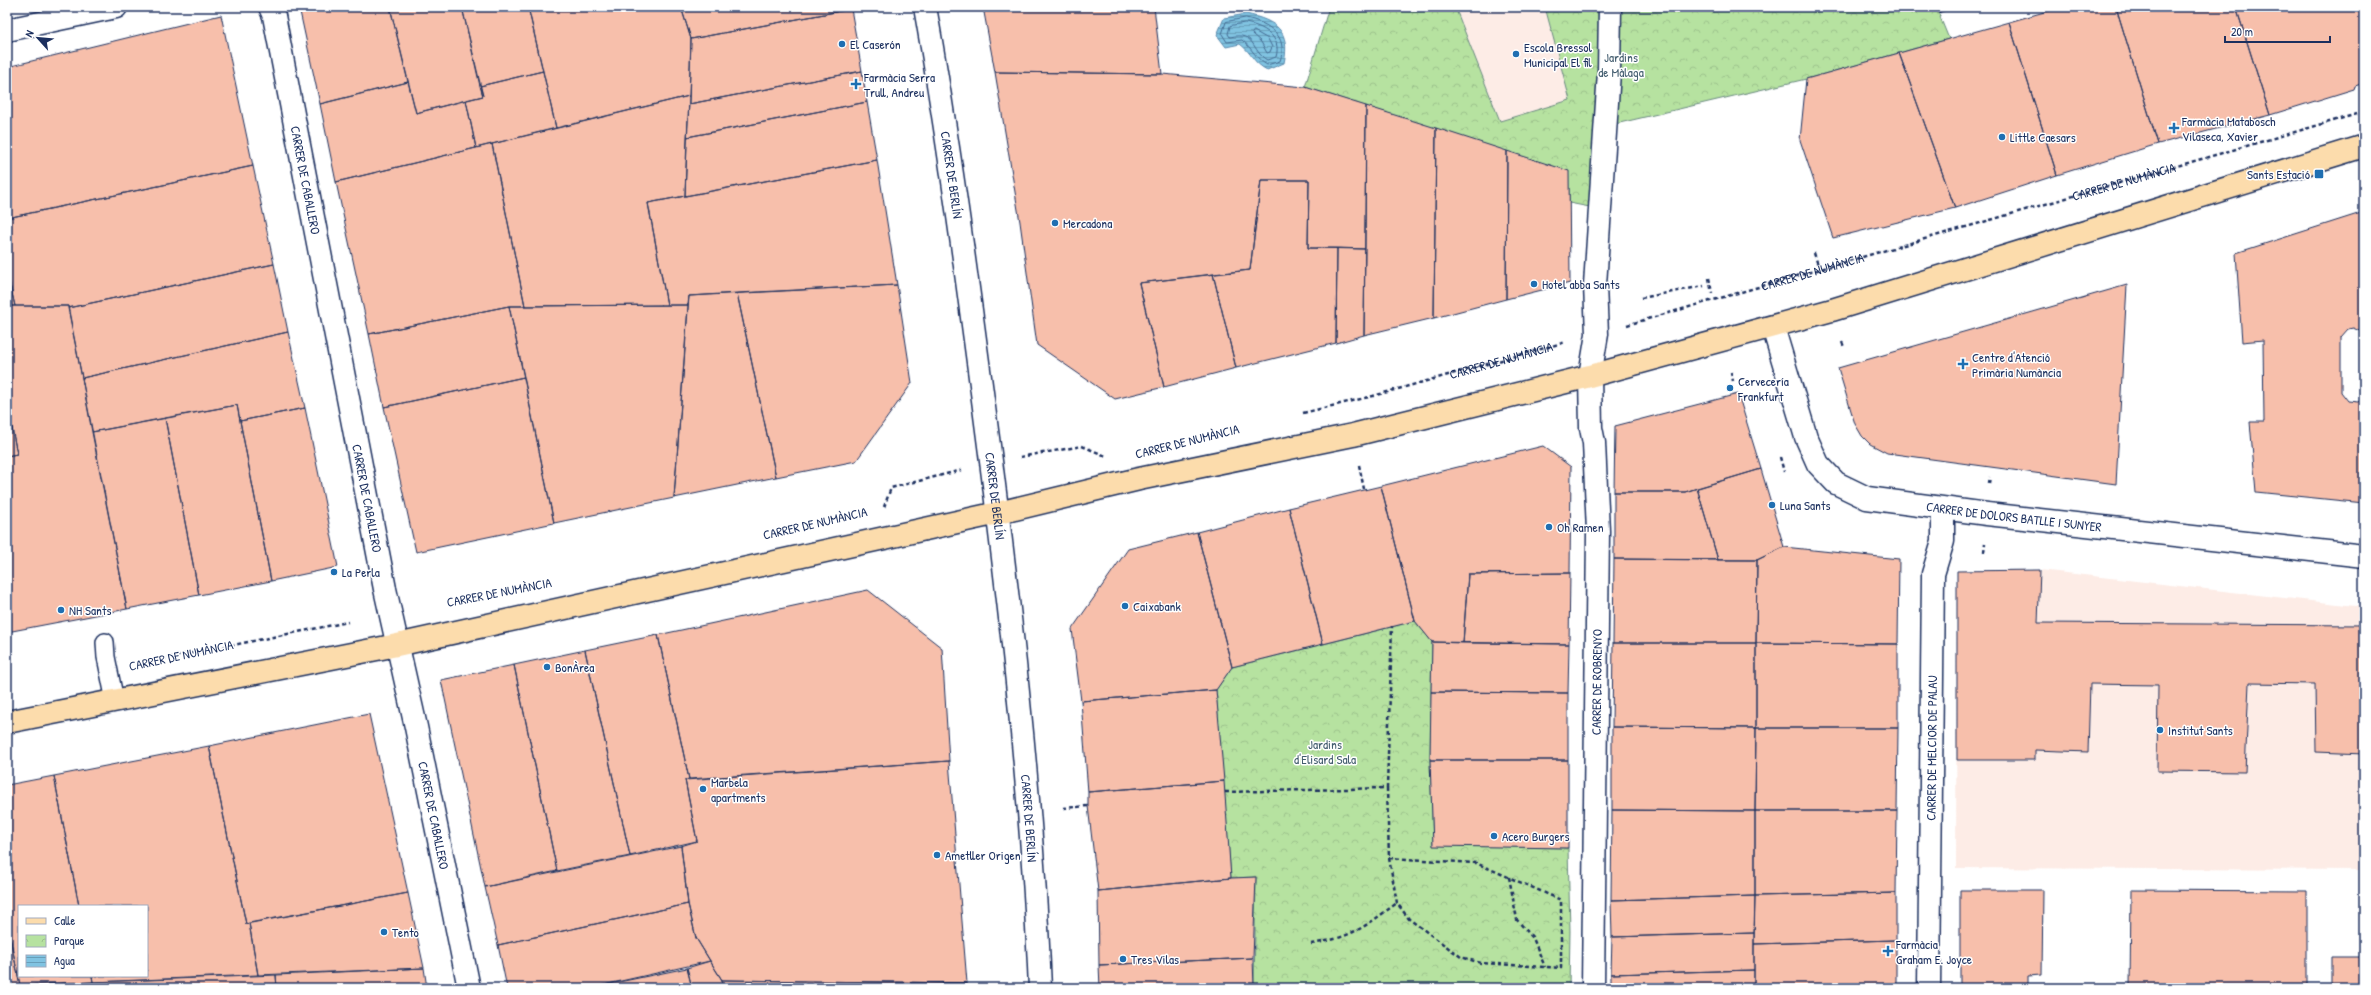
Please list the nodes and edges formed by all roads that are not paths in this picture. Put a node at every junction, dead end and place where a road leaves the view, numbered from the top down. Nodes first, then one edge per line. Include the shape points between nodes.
1 (116, 7) edge
2 (270, 7) edge
3 (926, 7) edge
4 (1610, 7) edge
5 (7, 30) edge
6 (2364, 146) edge
7 (1773, 327) junction
8 (1590, 376) junction
9 (1943, 509) junction
10 (998, 513) junction
11 (2364, 556) edge
12 (105, 642) dead end
13 (397, 645) junction
14 (115, 701) junction
15 (7, 722) edge
16 (469, 988) edge
17 (1040, 988) edge
18 (1593, 988) edge
19 (1928, 988) edge

1 - 5 street
2 - 13 street, CARRER DE CABALLERO via 274,16 384,589
3 - 10 street, CARRER DE BERLÍN via 955,188
4 - 8 street, CARRER DE ROBRENYO via 1609,72 1596,285 1597,334
6 - 7 main road, CARRER DE NUMÀNCIA
7 - 8 main road, CARRER DE NUMÀNCIA
7 - 9 street, CARRER DE DOLORS BATLLE I SUNYER via 1806,437 1818,464 1831,478 1867,498
8 - 10 main road, CARRER DE NUMÀNCIA via 1318,443 1139,479
8 - 18 street, CARRER DE ROBRENYO via 1598,531
9 - 11 street, CARRER DE DOLORS BATLLE I SUNYER
9 - 19 street, CARRER DE MELCIOR DE PALAU via 1943,541 1933,574
10 - 13 main road, CARRER DE NUMÀNCIA
10 - 17 street, CARRER DE BERLÍN via 1024,750
12 - 14 lane
13 - 14 main road, CARRER DE NUMÀNCIA
13 - 16 street, CARRER DE CABALLERO
14 - 15 main road, CARRER DE NUMÀNCIA

